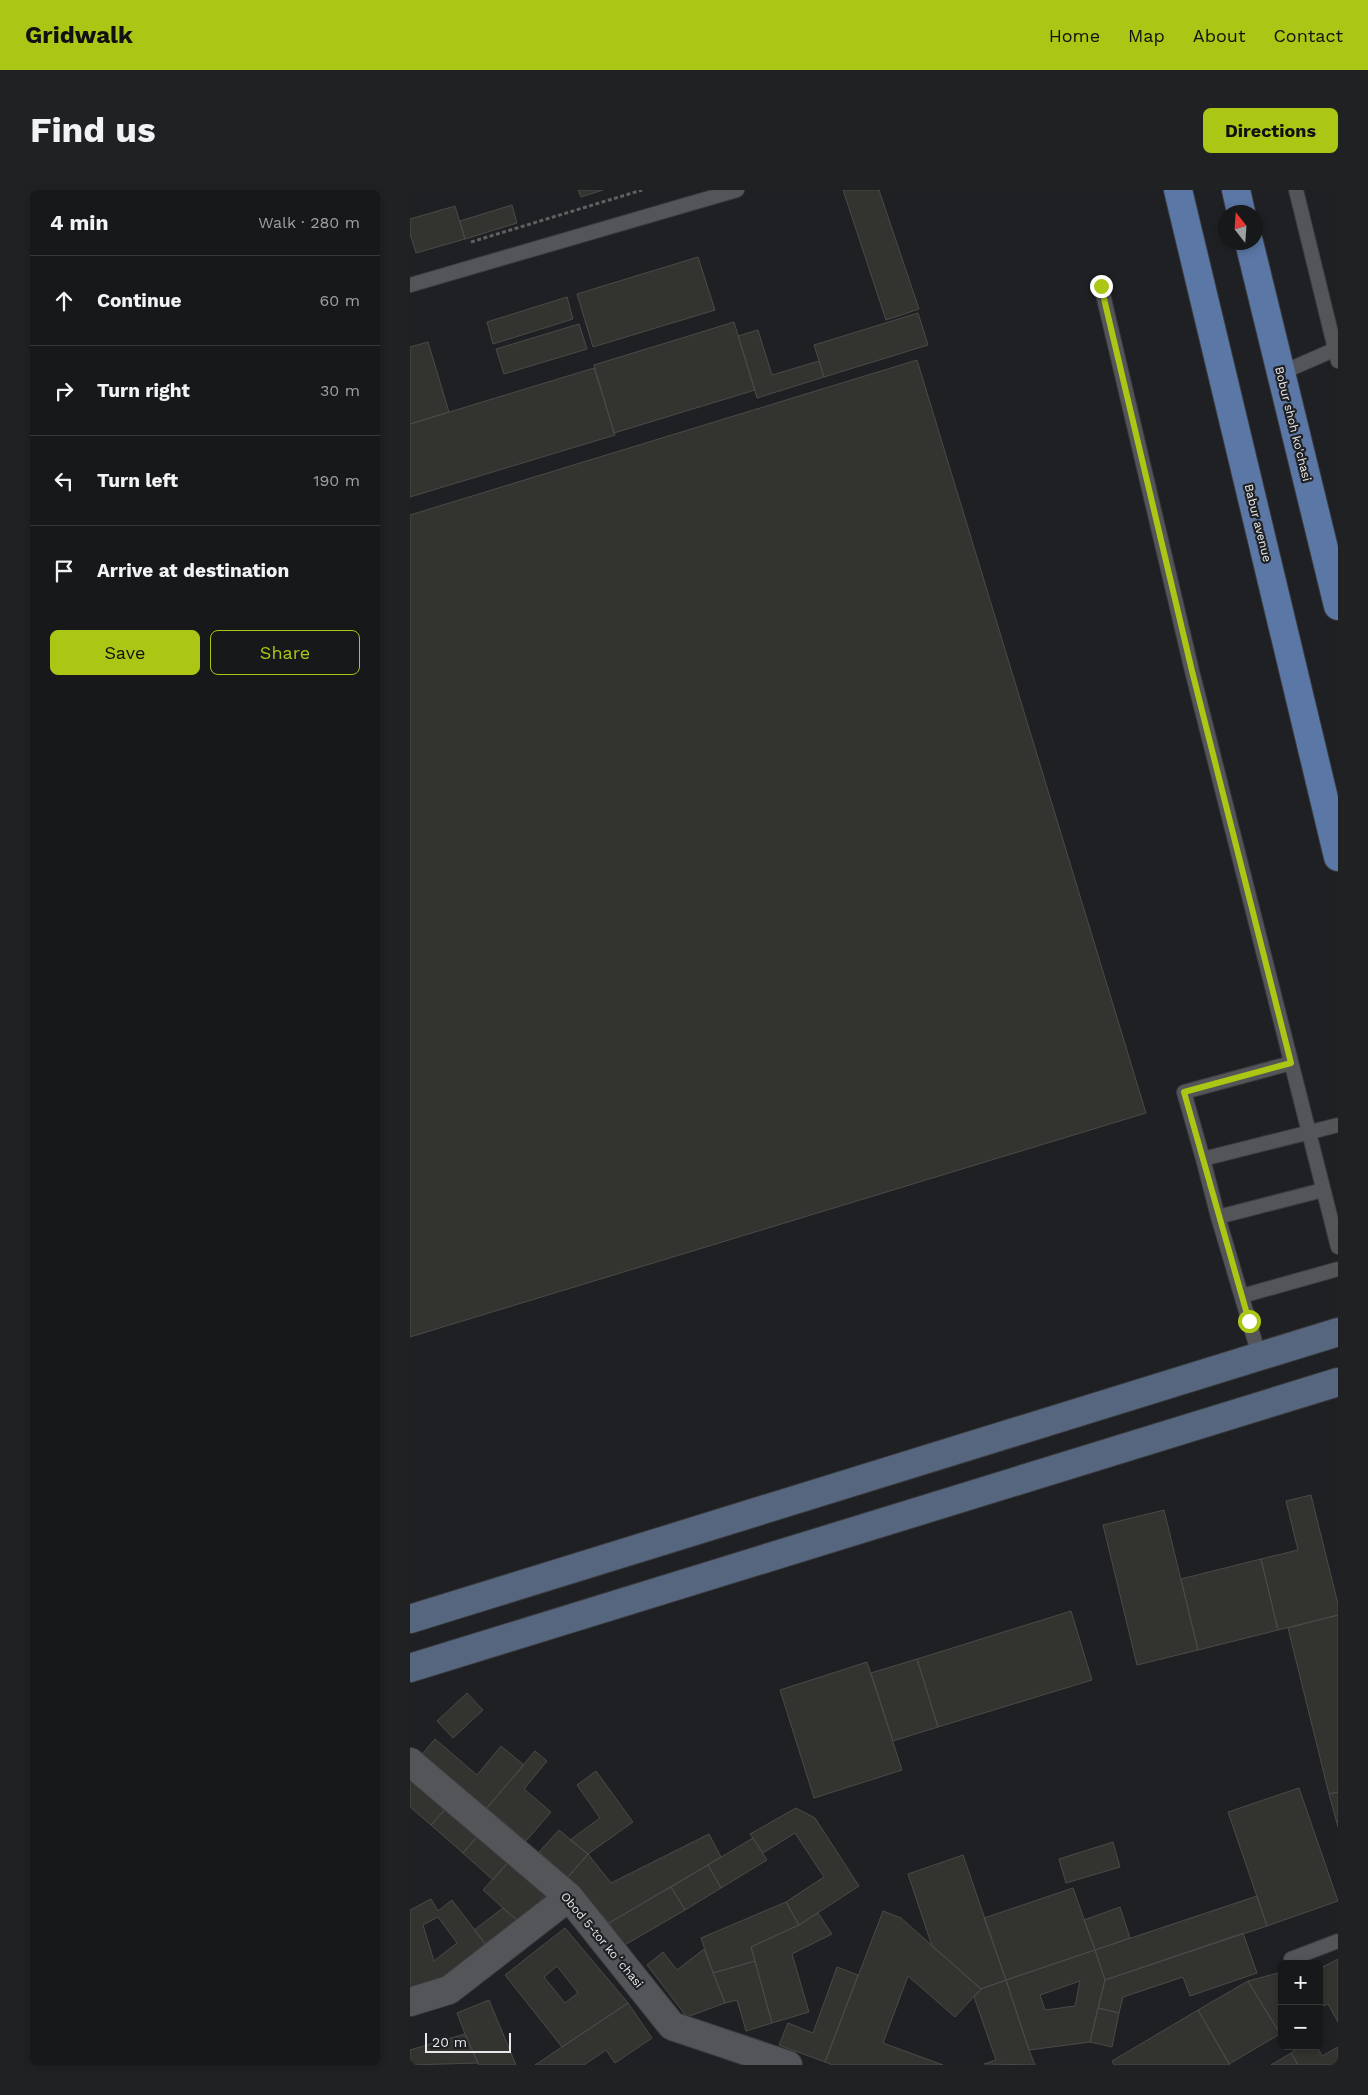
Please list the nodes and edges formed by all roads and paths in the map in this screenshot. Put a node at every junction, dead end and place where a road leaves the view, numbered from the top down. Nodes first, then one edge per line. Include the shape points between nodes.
1 (642, 190) edge
2 (737, 190) edge
3 (1178, 190) edge
4 (1236, 190) edge
5 (1296, 190) edge
6 (1239, 205) edge
7 (466, 244) dead end
8 (1251, 250) edge
9 (410, 286) edge
10 (1101, 286) dead end
11 (1333, 323) edge
12 (1337, 352) edge
13 (1281, 373) junction
14 (1338, 606) edge
15 (1338, 857) edge
16 (1291, 1063) junction
17 (1338, 1125) edge
18 (1308, 1132) junction
19 (1203, 1159) junction
20 (1323, 1190) junction
21 (1218, 1217) junction
22 (1338, 1247) edge
23 (1338, 1269) edge
24 (1242, 1296) junction
25 (1338, 1332) edge
26 (1259, 1355) junction
27 (1338, 1382) edge
28 (410, 1619) edge
29 (410, 1668) edge
30 (410, 1762) edge
31 (568, 1897) junction
32 (1338, 1941) edge
33 (1291, 1959) dead end
34 (410, 2002) edge
35 (788, 2065) edge

1 - 7 path
2 - 9 lane
3 - 15 main road, Babur avenue
4 - 6 main road
5 - 11 lane
8 - 13 main road, Bobur shoh ko'chasi
10 - 16 lane via 1189,661
11 - 12 lane
12 - 13 lane
13 - 14 main road, Bobur shoh ko'chasi
16 - 18 lane
16 - 19 lane via 1184,1092
17 - 18 lane
18 - 19 lane
18 - 20 lane
19 - 21 lane
20 - 21 lane
20 - 22 lane
21 - 24 lane
23 - 24 lane
24 - 26 lane
25 - 26 main road
26 - 28 main road
27 - 29 main road
30 - 31 street, Obod 5-tor koʻchasi
31 - 34 street via 449,1990
31 - 35 street, Obod 5-tor koʻchasi via 672,2026
32 - 33 lane

